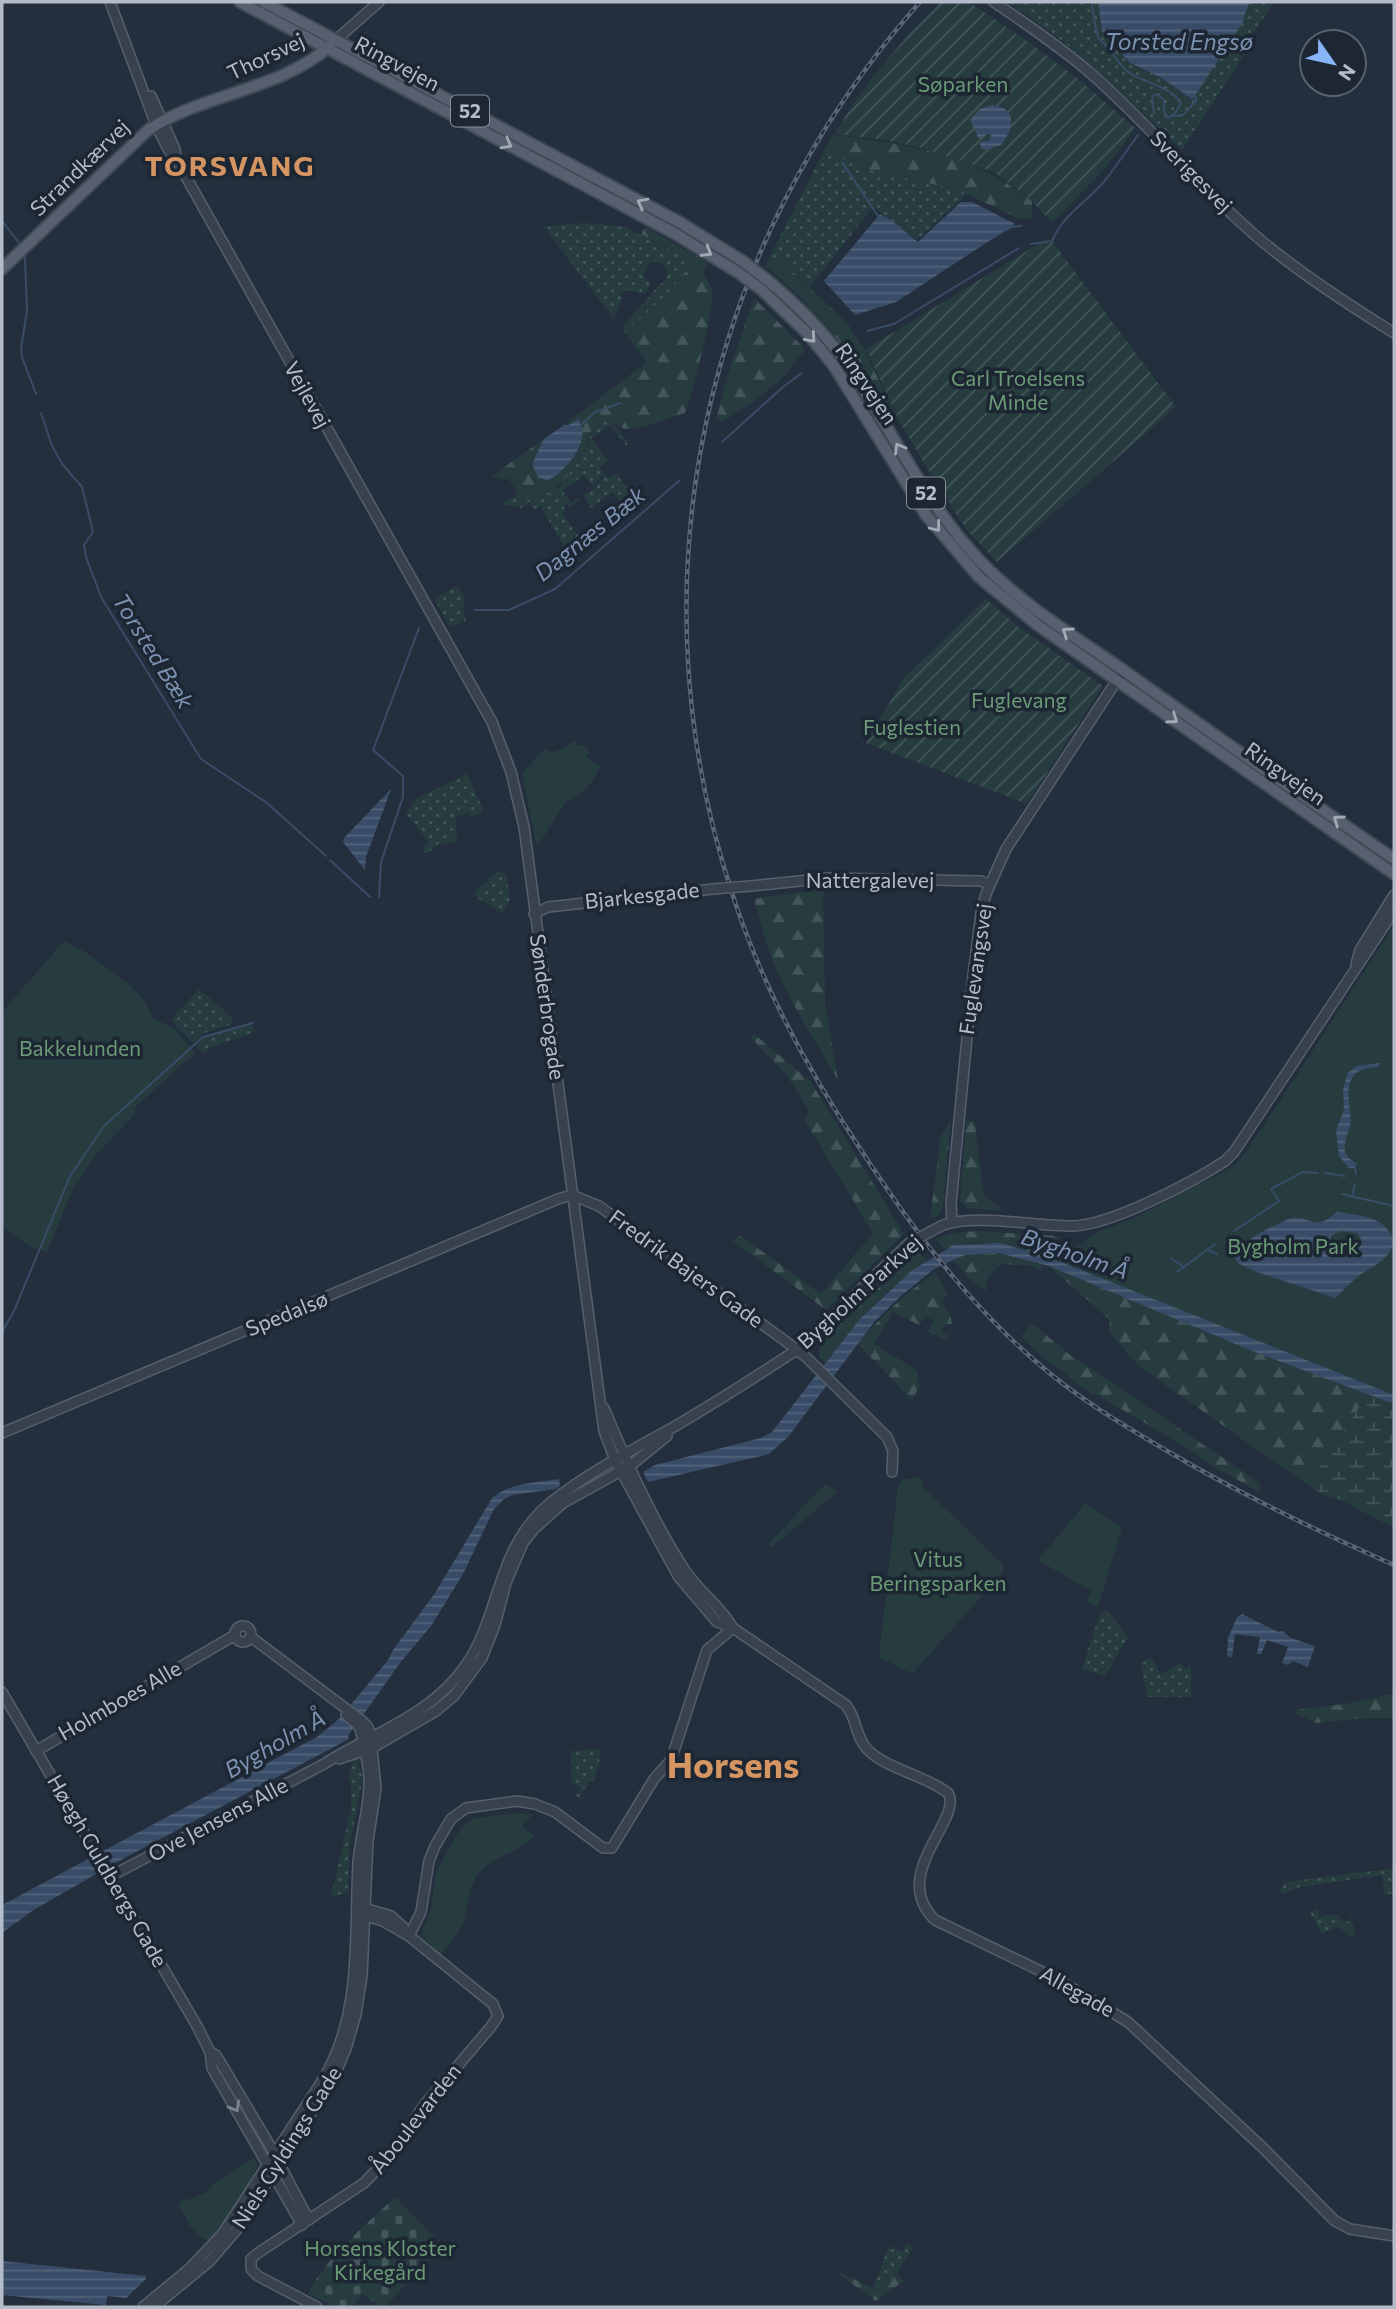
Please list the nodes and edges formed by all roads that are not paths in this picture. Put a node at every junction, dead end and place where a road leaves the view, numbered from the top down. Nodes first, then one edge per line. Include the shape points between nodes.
1 (110, 2) edge
2 (116, 2) edge
3 (240, 2) edge
4 (264, 2) edge
5 (379, 2) edge
6 (994, 2) edge
7 (337, 39) junction
8 (327, 49) junction
9 (159, 123) junction
10 (741, 267) junction
11 (2, 269) edge
12 (764, 285) junction
13 (1394, 333) edge
14 (439, 630) joint
15 (1123, 671) junction
16 (1116, 681) junction
17 (1394, 859) edge
18 (1394, 874) edge
19 (989, 884) junction
20 (751, 886) joint
21 (1394, 895) edge
22 (1394, 911) edge
23 (534, 914) junction
24 (1355, 968) junction
25 (572, 1195) junction
26 (947, 1223) junction
27 (796, 1350) junction
28 (600, 1400) junction
29 (685, 1420) junction
30 (2, 1433) edge
31 (625, 1454) junction
32 (615, 1460) junction
33 (630, 1466) junction
34 (621, 1471) junction
35 (892, 1472) dead end
36 (522, 1534) junction
37 (496, 1565) dead end
38 (733, 1628) junction
39 (480, 1640) junction
40 (468, 1680) junction
41 (2, 1692) edge
42 (367, 1745) junction
43 (36, 1751) junction
44 (109, 1873) junction
45 (362, 1910) junction
46 (408, 1936) junction
47 (210, 2052) junction
48 (274, 2155) junction
49 (267, 2165) junction
50 (279, 2166) junction
51 (273, 2175) junction
52 (305, 2222) junction
53 (1394, 2236) edge
54 (143, 2307) edge
55 (154, 2307) edge
56 (317, 2307) edge

1 - 9 street, Vejlevej
2 - 9 street, Vejlevej
3 - 8 main road, Ringvejen / 52
4 - 7 main road, Ringvejen / 52
5 - 7 street, Thorsvej
6 - 13 street, Sverigesvej via 1090,72 1264,242
7 - 8 main road, Thorsvej
10 -> 7 main road, Ringvejen / 52 via 679,222
8 - 9 main road, Thorsvej via 286,74
8 -> 10 main road, Ringvejen / 52
9 - 11 main road, Strandkærvej
9 - 14 street, Vejlevej via 169,151
10 - 12 main road, Ringvejen / 52, bridge
15 -> 12 main road, Ringvejen / 52 via 1013,592 962,541 926,494 844,360 811,321
12 -> 16 main road, Ringvejen / 52 via 834,366 926,515 962,559 1011,605
14 - 23 street, Sønderbrogade via 492,722 511,772 524,827
15 - 16 street, Fuglevangsvej
17 -> 15 main road, Ringvejen / 52
16 -> 18 main road, Ringvejen / 52
16 - 19 street, Fuglevangsvej via 1006,849
19 - 20 street, Nattergalevej via 815,879
19 - 26 street, Fuglevangsvej via 973,976
20 - 23 street, Bjarkesgade, bridge via 548,907
21 - 24 street, Bygholm Parkvej via 1360,950
22 - 24 street, Bygholm Parkvej
23 - 25 street, Sønderbrogade
24 - 26 street, Bygholm Parkvej via 1234,1152 1216,1167 1097,1223
25 - 27 street, Fredrik Bajers Gade via 599,1206
25 - 28 street, Sønderbrogade
25 - 30 street, Spedalsø
26 - 27 street, Bygholm Parkvej, bridge via 909,1243
27 - 29 street, Bygholm Parkvej
27 - 35 street, Fredrik Bajers Gade via 887,1437 893,1451
28 - 31 street, Sønderbrogade
28 - 32 street, Sønderbrogade via 604,1431
29 - 31 street, Bygholm Parkvej
29 - 33 street, Bygholm Parkvej
31 - 32 street, Bygholm Parkvej
31 - 33 street, Sønderbrogade
32 - 34 street, Sønderbrogade
32 - 36 street via 552,1502
33 - 34 street, Bygholm Parkvej
33 - 38 street, Sønderbrogade via 686,1572
34 - 38 street, Sønderbrogade via 682,1582 717,1622
34 - 40 street via 563,1503 523,1543 486,1650
36 - 37 street
36 - 39 street via 504,1568
38 - 46 street via 707,1650 671,1760 654,1779 614,1845 609,1849 598,1844 555,1812 535,1804 517,1801 466,1808 451,1819 435,1846 421,1912
38 - 53 street, Allegade via 849,1709 862,1742 874,1756 950,1796 951,1805 927,1853 920,1880 922,1903 929,1914 1059,1980 1128,2022 1335,2221 1350,2229
39 - 40 street via 466,1672
39 - 42 street via 436,1700
40 - 42 street via 436,1711
41 - 43 street, Høegh Guldbergs Gade
42 - 43 street, Holmboes Alle via 359,1722 243,1638 205,1652
42 - 44 street, Ove Jensens Alle
42 - 45 street, Niels Gyldings Gade via 369,1779 359,1849
42 - 45 street, Niels Gyldings Gade via 376,1788
43 - 44 street, Høegh Guldbergs Gade
44 - 47 street, Høegh Guldbergs Gade
45 - 46 street
45 - 48 street, Niels Gyldings Gade via 342,2038 328,2071
45 - 50 street, Niels Gyldings Gade via 360,1987 346,2049 334,2077
46 - 52 street, Åboulevarden via 493,2004 496,2020 425,2104 382,2165 351,2193
47 - 48 street, Høegh Guldbergs Gade
47 -> 49 street, Høegh Guldbergs Gade via 212,2068
48 - 49 street, Niels Gyldings Gade
48 - 50 street, Høegh Guldbergs Gade
49 - 51 street, Høegh Guldbergs Gade
49 - 54 street, Niels Gyldings Gade via 214,2243
50 - 51 street, Niels Gyldings Gade
50 - 52 street, Høegh Guldbergs Gade
51 - 52 street, Høegh Guldbergs Gade
51 - 55 street, Niels Gyldings Gade via 224,2246
52 - 56 street, Åboulevarden via 254,2256 250,2264 258,2276

